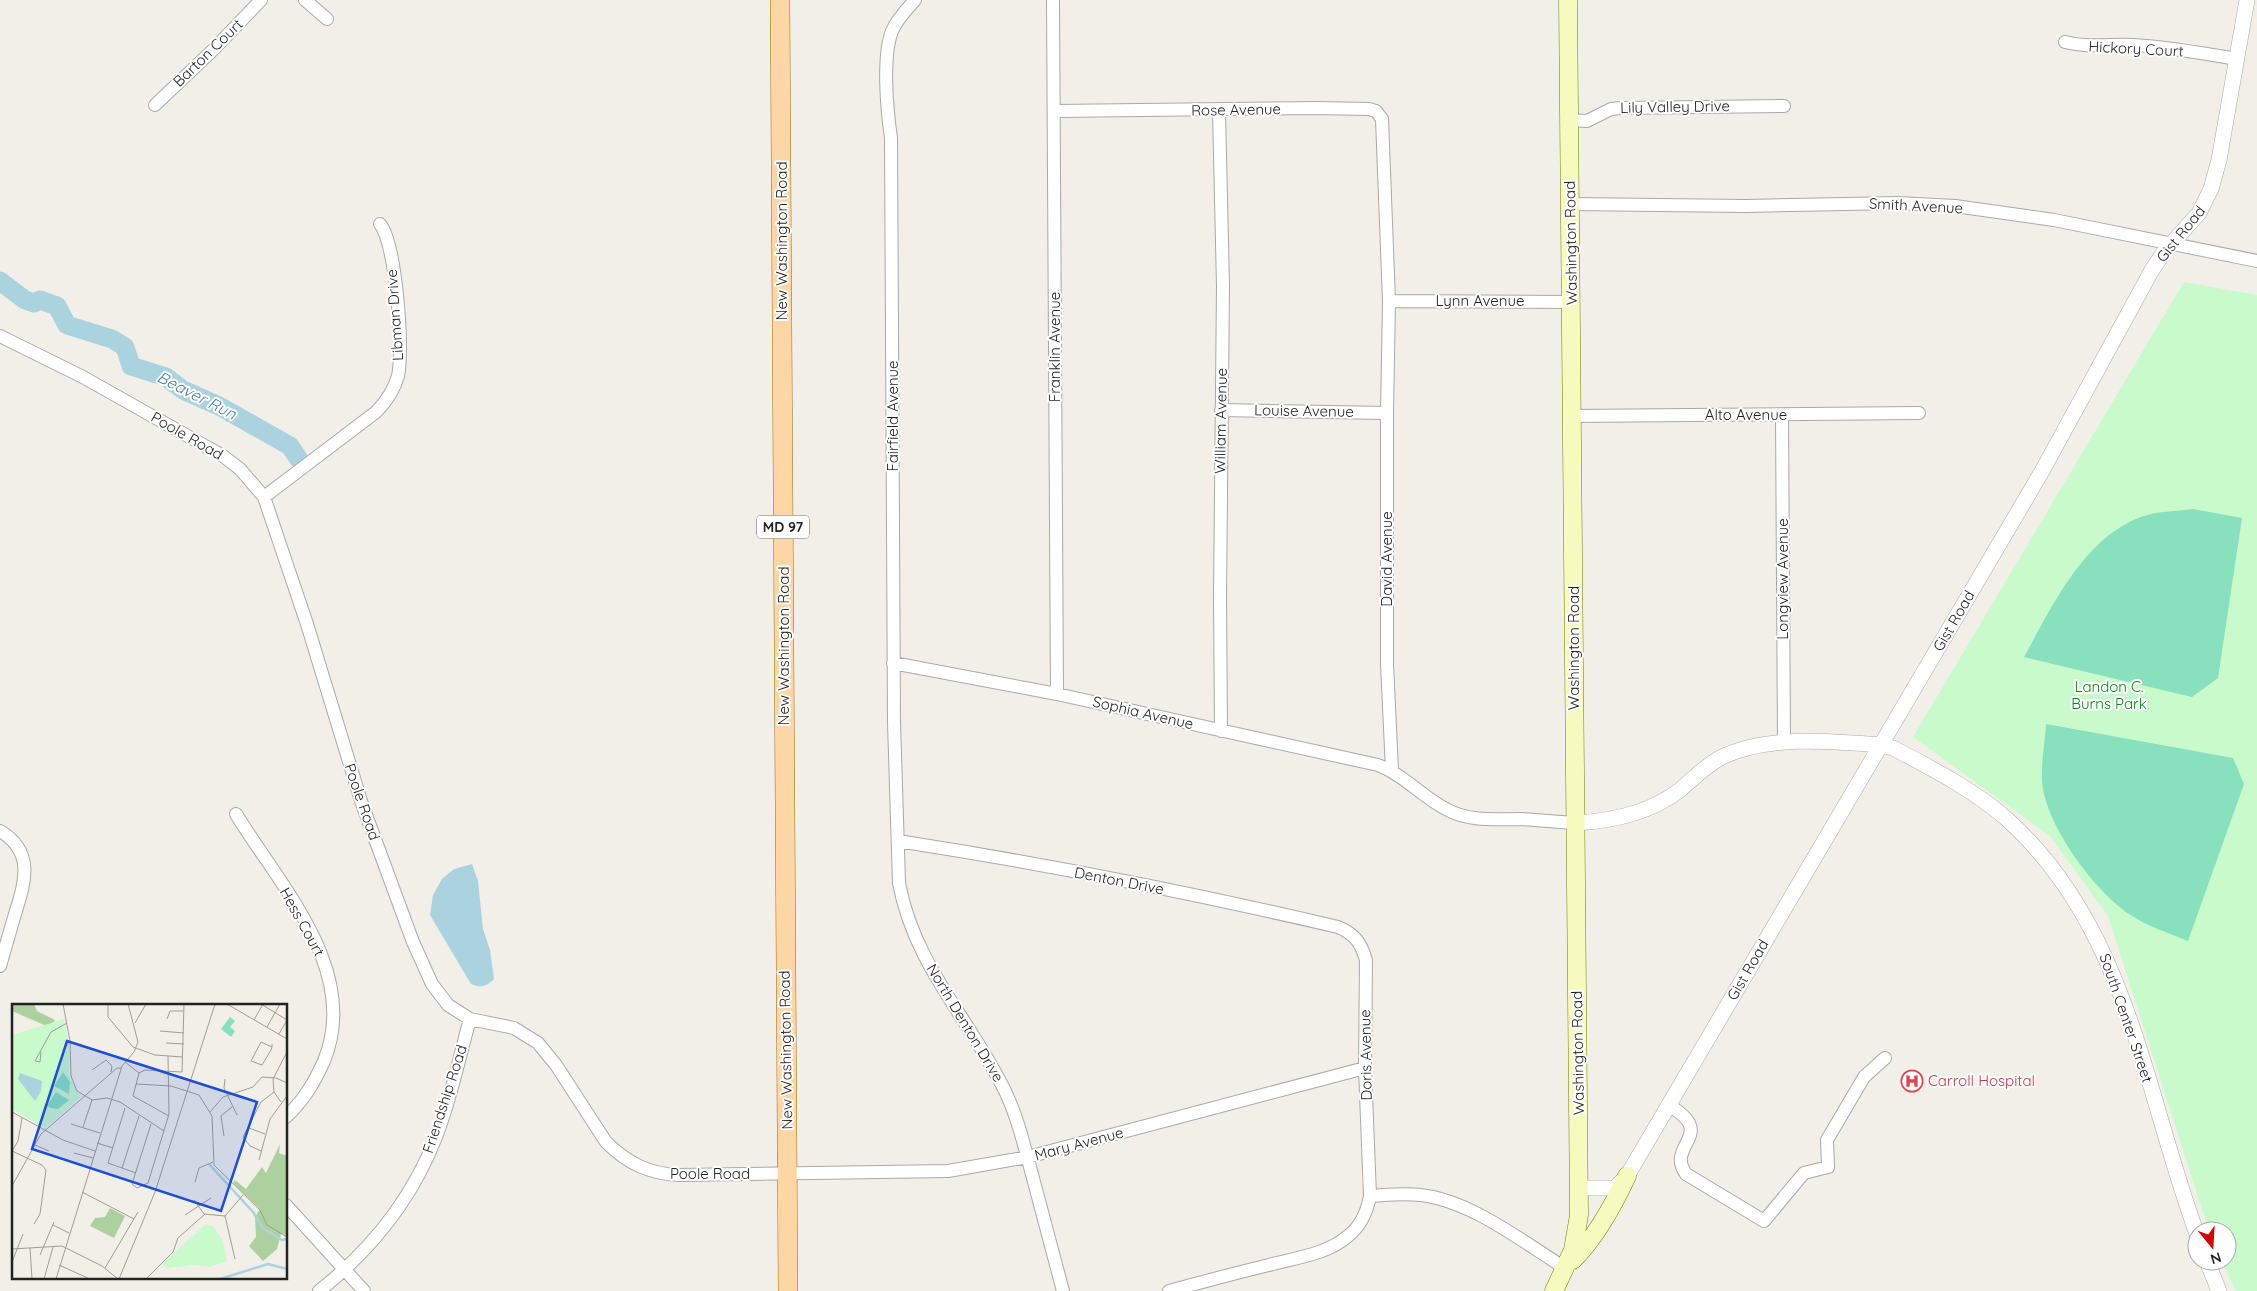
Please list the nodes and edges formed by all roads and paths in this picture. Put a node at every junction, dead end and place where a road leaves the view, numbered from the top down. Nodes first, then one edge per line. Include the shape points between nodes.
1 (261, 0) edge
2 (305, 0) edge
3 (780, 0) edge
4 (915, 0) edge
5 (1053, 0) edge
6 (1568, 0) edge
7 (2248, 0) edge
8 (328, 19) dead end
9 (2065, 42) dead end
10 (2237, 59) junction
11 (155, 105) dead end
12 (1784, 106) dead end
13 (1054, 111) junction
14 (1218, 111) junction
15 (1570, 120) junction
16 (1385, 150) joint
17 (1571, 204) junction
18 (380, 224) dead end
19 (2172, 243) junction
20 (2257, 261) edge
21 (1389, 300) junction
22 (1572, 302) junction
23 (0, 336) edge
24 (1221, 410) junction
25 (1387, 413) junction
26 (1919, 413) dead end
27 (1782, 415) junction
28 (1572, 416) junction
29 (264, 497) junction
30 (893, 664) junction
31 (1057, 694) junction
32 (1221, 731) junction
33 (1784, 743) junction
34 (1881, 744) junction
35 (1392, 770) junction
36 (236, 814) dead end
37 (1576, 823) junction
38 (0, 831) edge
39 (898, 841) junction
40 (1338, 927) joint
41 (0, 966) edge
42 (470, 1019) junction
43 (1885, 1058) dead end
44 (1365, 1068) junction
45 (1670, 1106) junction
46 (288, 1115) edge
47 (1028, 1157) junction
48 (787, 1174) junction
49 (1627, 1176) junction
50 (1579, 1188) junction
51 (1370, 1196) junction
52 (288, 1207) edge
53 (2193, 1221) edge
54 (1565, 1268) junction
55 (346, 1269) junction
56 (2211, 1271) edge
57 (320, 1291) edge
58 (364, 1291) edge
59 (788, 1291) edge
60 (1063, 1291) edge
61 (1168, 1291) edge
62 (1554, 1291) edge
63 (2219, 1291) edge

1 - 11 street, Barton Court
2 - 8 street
3 - 48 main road, New Washington Road / MD 97
4 - 30 street, Fairfield Avenue via 892,30 888,56 894,399
5 - 13 street, Franklin Avenue
6 - 15 main road, Washington Road
7 - 10 street, Gist Road
9 - 10 street, Hickory Court via 2080,46 2175,48
10 - 19 street, Gist Road via 2211,189 2199,213
12 - 15 street, Lily Valley Drive via 1621,108 1587,121
13 - 14 street, Rose Avenue
13 - 31 street, Franklin Avenue
14 - 16 street, Rose Avenue via 1376,110 1382,119
14 - 24 street, William Avenue via 1223,286
15 - 17 main road, Washington Road
16 - 21 street, David Avenue
17 - 19 street, Smith Avenue via 1930,204 2054,220
17 - 22 main road, Washington Road
18 - 29 street, Libman Drive via 386,234 394,276 400,362 394,386 376,412
19 - 20 street, Smith Avenue
19 - 34 street, Gist Road via 2152,270 2040,473
21 - 22 street, Lynn Avenue
21 - 25 street, David Avenue
22 - 28 main road, Washington Road
23 - 29 street, Poole Road via 83,377 223,456
24 - 25 street, Louise Avenue
24 - 32 street, William Avenue
25 - 35 street, David Avenue via 1387,664
26 - 27 street, Alto Avenue
27 - 28 street, Alto Avenue
27 - 33 street, Longview Avenue
28 - 37 main road, Washington Road
29 - 42 street, Poole Road via 361,800 413,942 432,984 448,1005
30 - 31 street, Sophia Avenue
30 - 39 street, Fairfield Avenue
31 - 32 street, Sophia Avenue
32 - 35 street, Sophia Avenue via 1347,757
33 - 34 street, South Center Street
33 - 37 street, South Center Street via 1745,749 1722,757 1668,797 1640,812 1610,820
34 - 45 street, Gist Road
34 - 53 street, South Center Street via 1930,767 1971,792 2022,834 2066,885 2093,931 2118,987
35 - 37 street via 1445,809 1461,816
36 - 46 street, Hess Court via 315,940 333,995 333,1021 327,1052 313,1086
37 - 50 main road, Washington Road
38 - 41 street via 14,842 26,870
39 - 40 street, Denton Drive via 1015,859
39 - 47 street, North Denton Drive via 899,884 909,926 1007,1094
40 - 44 street, Doris Avenue via 1354,935 1362,945 1366,960
42 - 48 street, Poole Road via 514,1028 538,1043 606,1142 641,1168 674,1175
42 - 55 street, Friendship Road via 445,1110 422,1168 397,1212
43 - 45 street via 1864,1077 1827,1140 1828,1167 1804,1173 1764,1222 1686,1174 1679,1162 1691,1129 1683,1114
44 - 47 street, Mary Avenue
44 - 51 street, Doris Avenue
45 - 49 street, Gist Road
47 - 48 street, Mary Avenue via 948,1171
47 - 60 street, North Denton Drive
48 - 59 main road, New Washington Road / MD 97
49 - 50 street, Gist Road via 1615,1188
49 - 54 main road via 1614,1205 1582,1251
50 - 54 main road, Washington Road via 1577,1233
51 - 54 street via 1405,1194 1447,1201 1487,1220
51 - 61 street via 1362,1220 1340,1242 1316,1252
52 - 55 street
54 - 62 main road, Washington Road
55 - 57 street, Friendship Road
55 - 58 street
56 - 63 street

